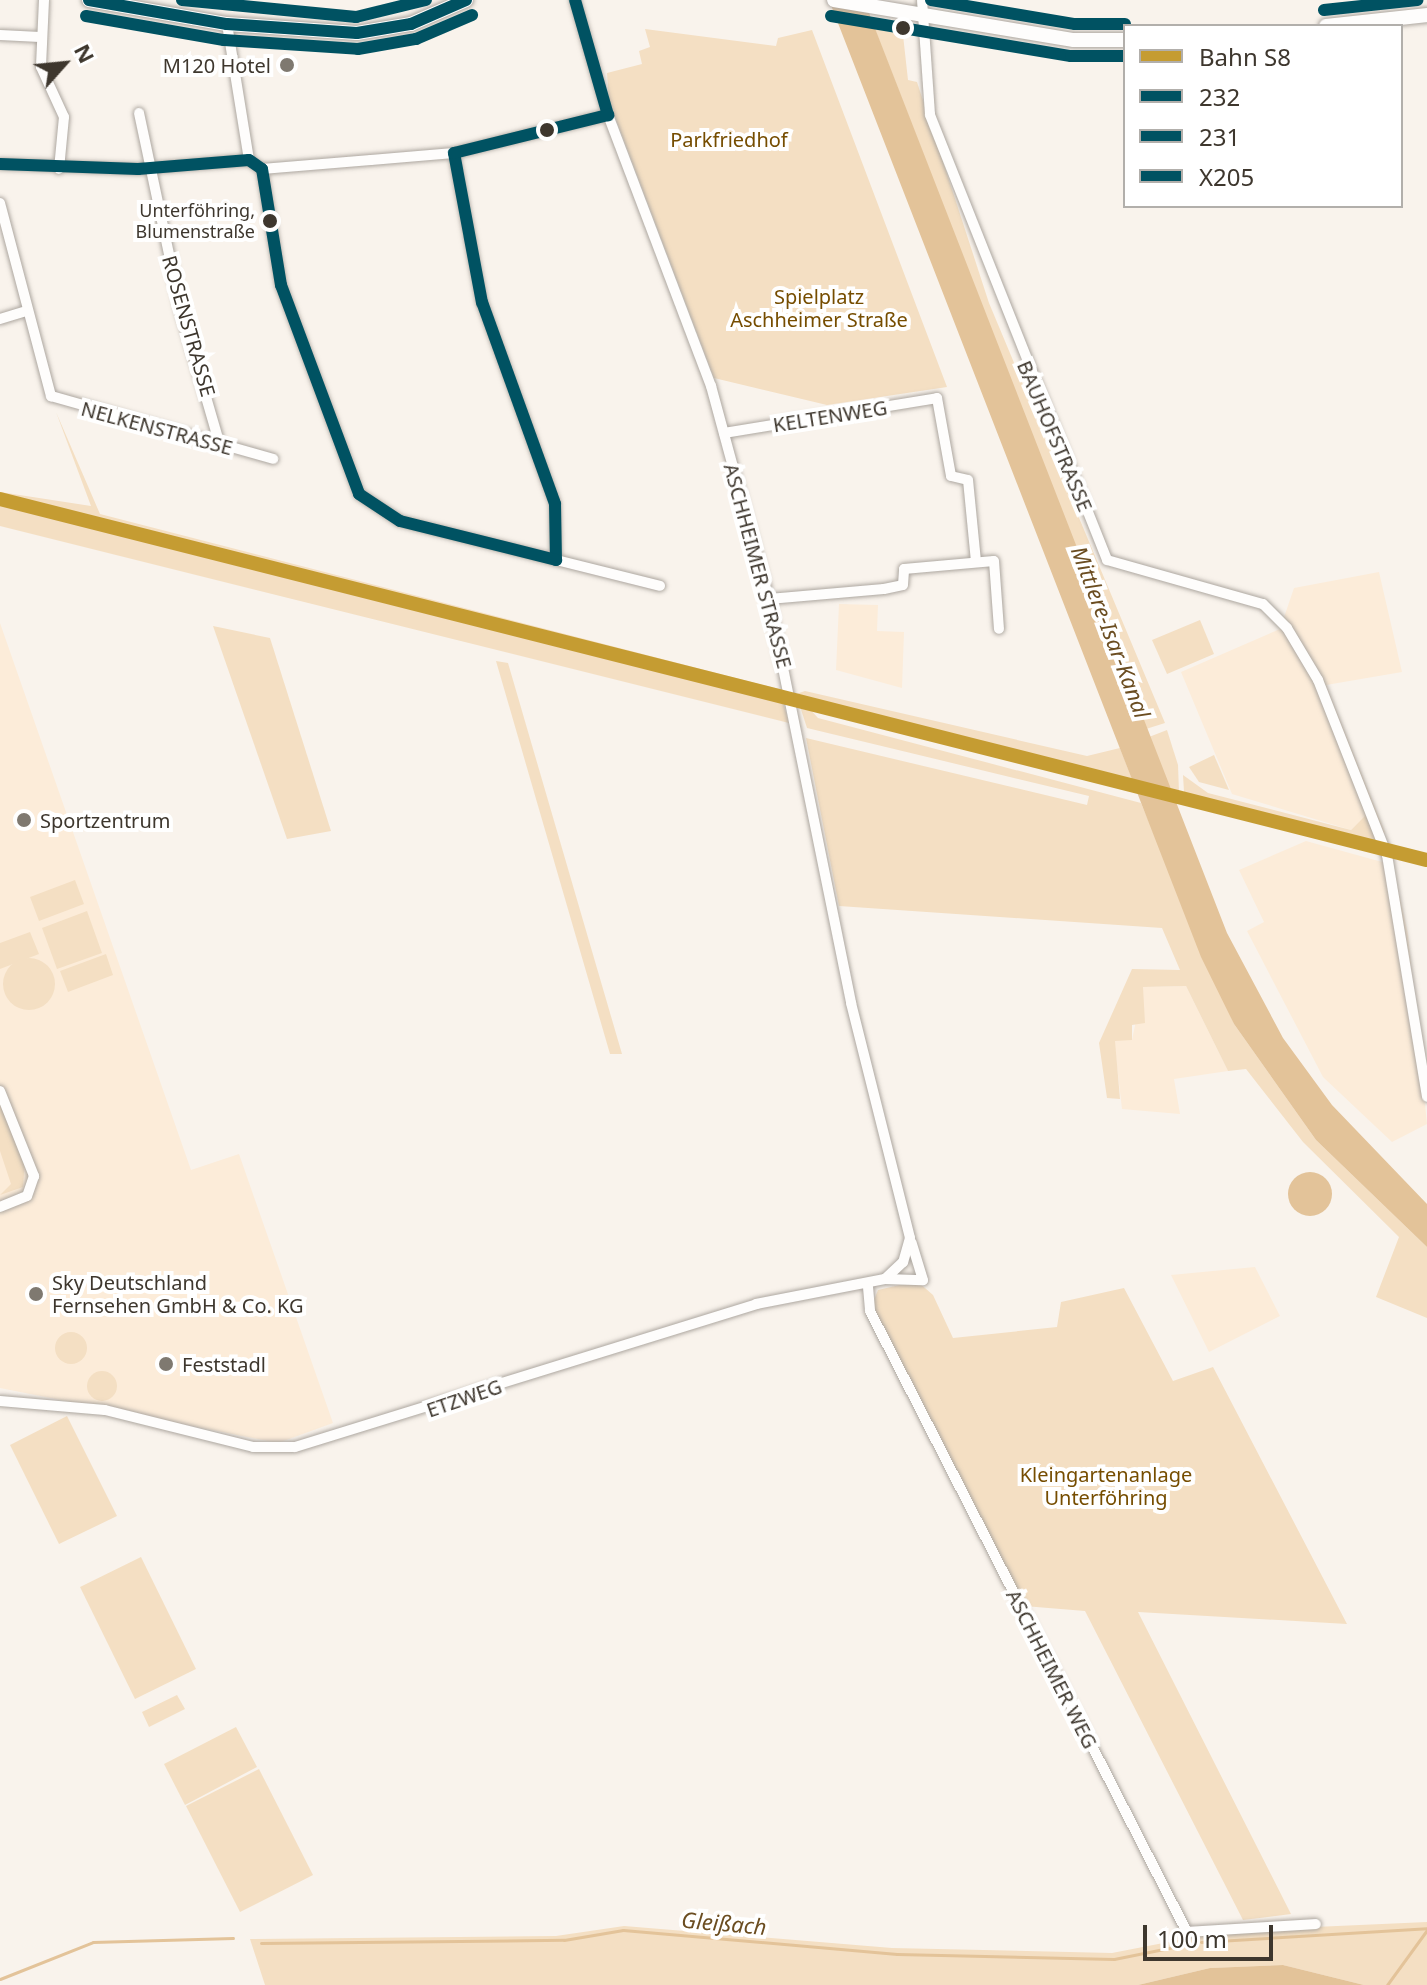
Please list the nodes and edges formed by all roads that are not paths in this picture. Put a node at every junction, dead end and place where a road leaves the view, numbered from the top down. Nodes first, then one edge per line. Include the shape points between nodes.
1 (44, 0) edge
2 (89, 0) edge
3 (466, 0) edge
4 (575, 0) edge
5 (834, 0) edge
6 (922, 0) edge
7 (1427, 15) edge
8 (924, 18) junction
9 (227, 24) junction
10 (1344, 24) edge
11 (0, 35) edge
12 (40, 37) junction
13 (1123, 40) edge
14 (139, 113) dead end
15 (608, 115) junction
16 (454, 153) junction
17 (249, 160) junction
18 (0, 164) edge
19 (59, 169) junction
20 (149, 169) junction
21 (262, 169) junction
22 (0, 203) edge
23 (23, 312) junction
24 (0, 319) edge
25 (724, 433) junction
26 (220, 445) junction
27 (273, 459) dead end
28 (556, 560) junction
29 (976, 562) junction
30 (660, 586) dead end
31 (769, 599) junction
32 (999, 629) dead end
33 (0, 1091) edge
34 (1427, 1097) edge
35 (0, 1207) edge
36 (910, 1238) junction
37 (885, 1279) junction
38 (923, 1280) joint
39 (868, 1287) junction
40 (0, 1401) edge
41 (1316, 1924) dead end

1 - 12 street
2 - 9 main road
3 - 9 main road via 411,24 357,33
4 - 15 street, ASCHHEIMER STRASSE
5 - 8 main road
6 - 8 street
7 - 10 main road
8 - 13 main road
8 - 34 street, BAUHOFSTRASSE via 930,115 1107,560 1263,604 1287,628 1318,680 1394,884
9 - 17 street
11 - 12 street
12 - 19 street via 44,80 64,117
14 - 20 street, ROSENSTRASSE
15 - 16 street
15 - 25 street, ASCHHEIMER STRASSE
16 - 21 street
16 - 28 street via 482,302 555,504
17 - 20 street
17 - 21 street
18 - 19 street
19 - 20 street
20 - 26 street, ROSENSTRASSE
21 - 28 street via 281,285 359,494 400,521
22 - 23 street, NELKENSTRASSE
23 - 24 street
23 - 26 street, NELKENSTRASSE via 58,402
25 - 29 street, KELTENWEG via 937,398 951,476 968,480
25 - 31 street, ASCHHEIMER STRASSE
26 - 27 street, NELKENSTRASSE
28 - 30 street
29 - 31 street via 904,569 903,585 884,589
29 - 32 street via 994,561
31 - 36 street, ASCHHEIMER STRASSE via 851,1003
33 - 35 street via 32,1188
36 - 37 street via 903,1262
36 - 38 street, ASCHHEIMER STRASSE
37 - 38 street, ETZWEG
37 - 39 street, ETZWEG
39 - 40 street, ETZWEG via 756,1304 295,1447 253,1447 105,1410
39 - 41 street, ASCHHEIMER WEG via 870,1311 1187,1932

